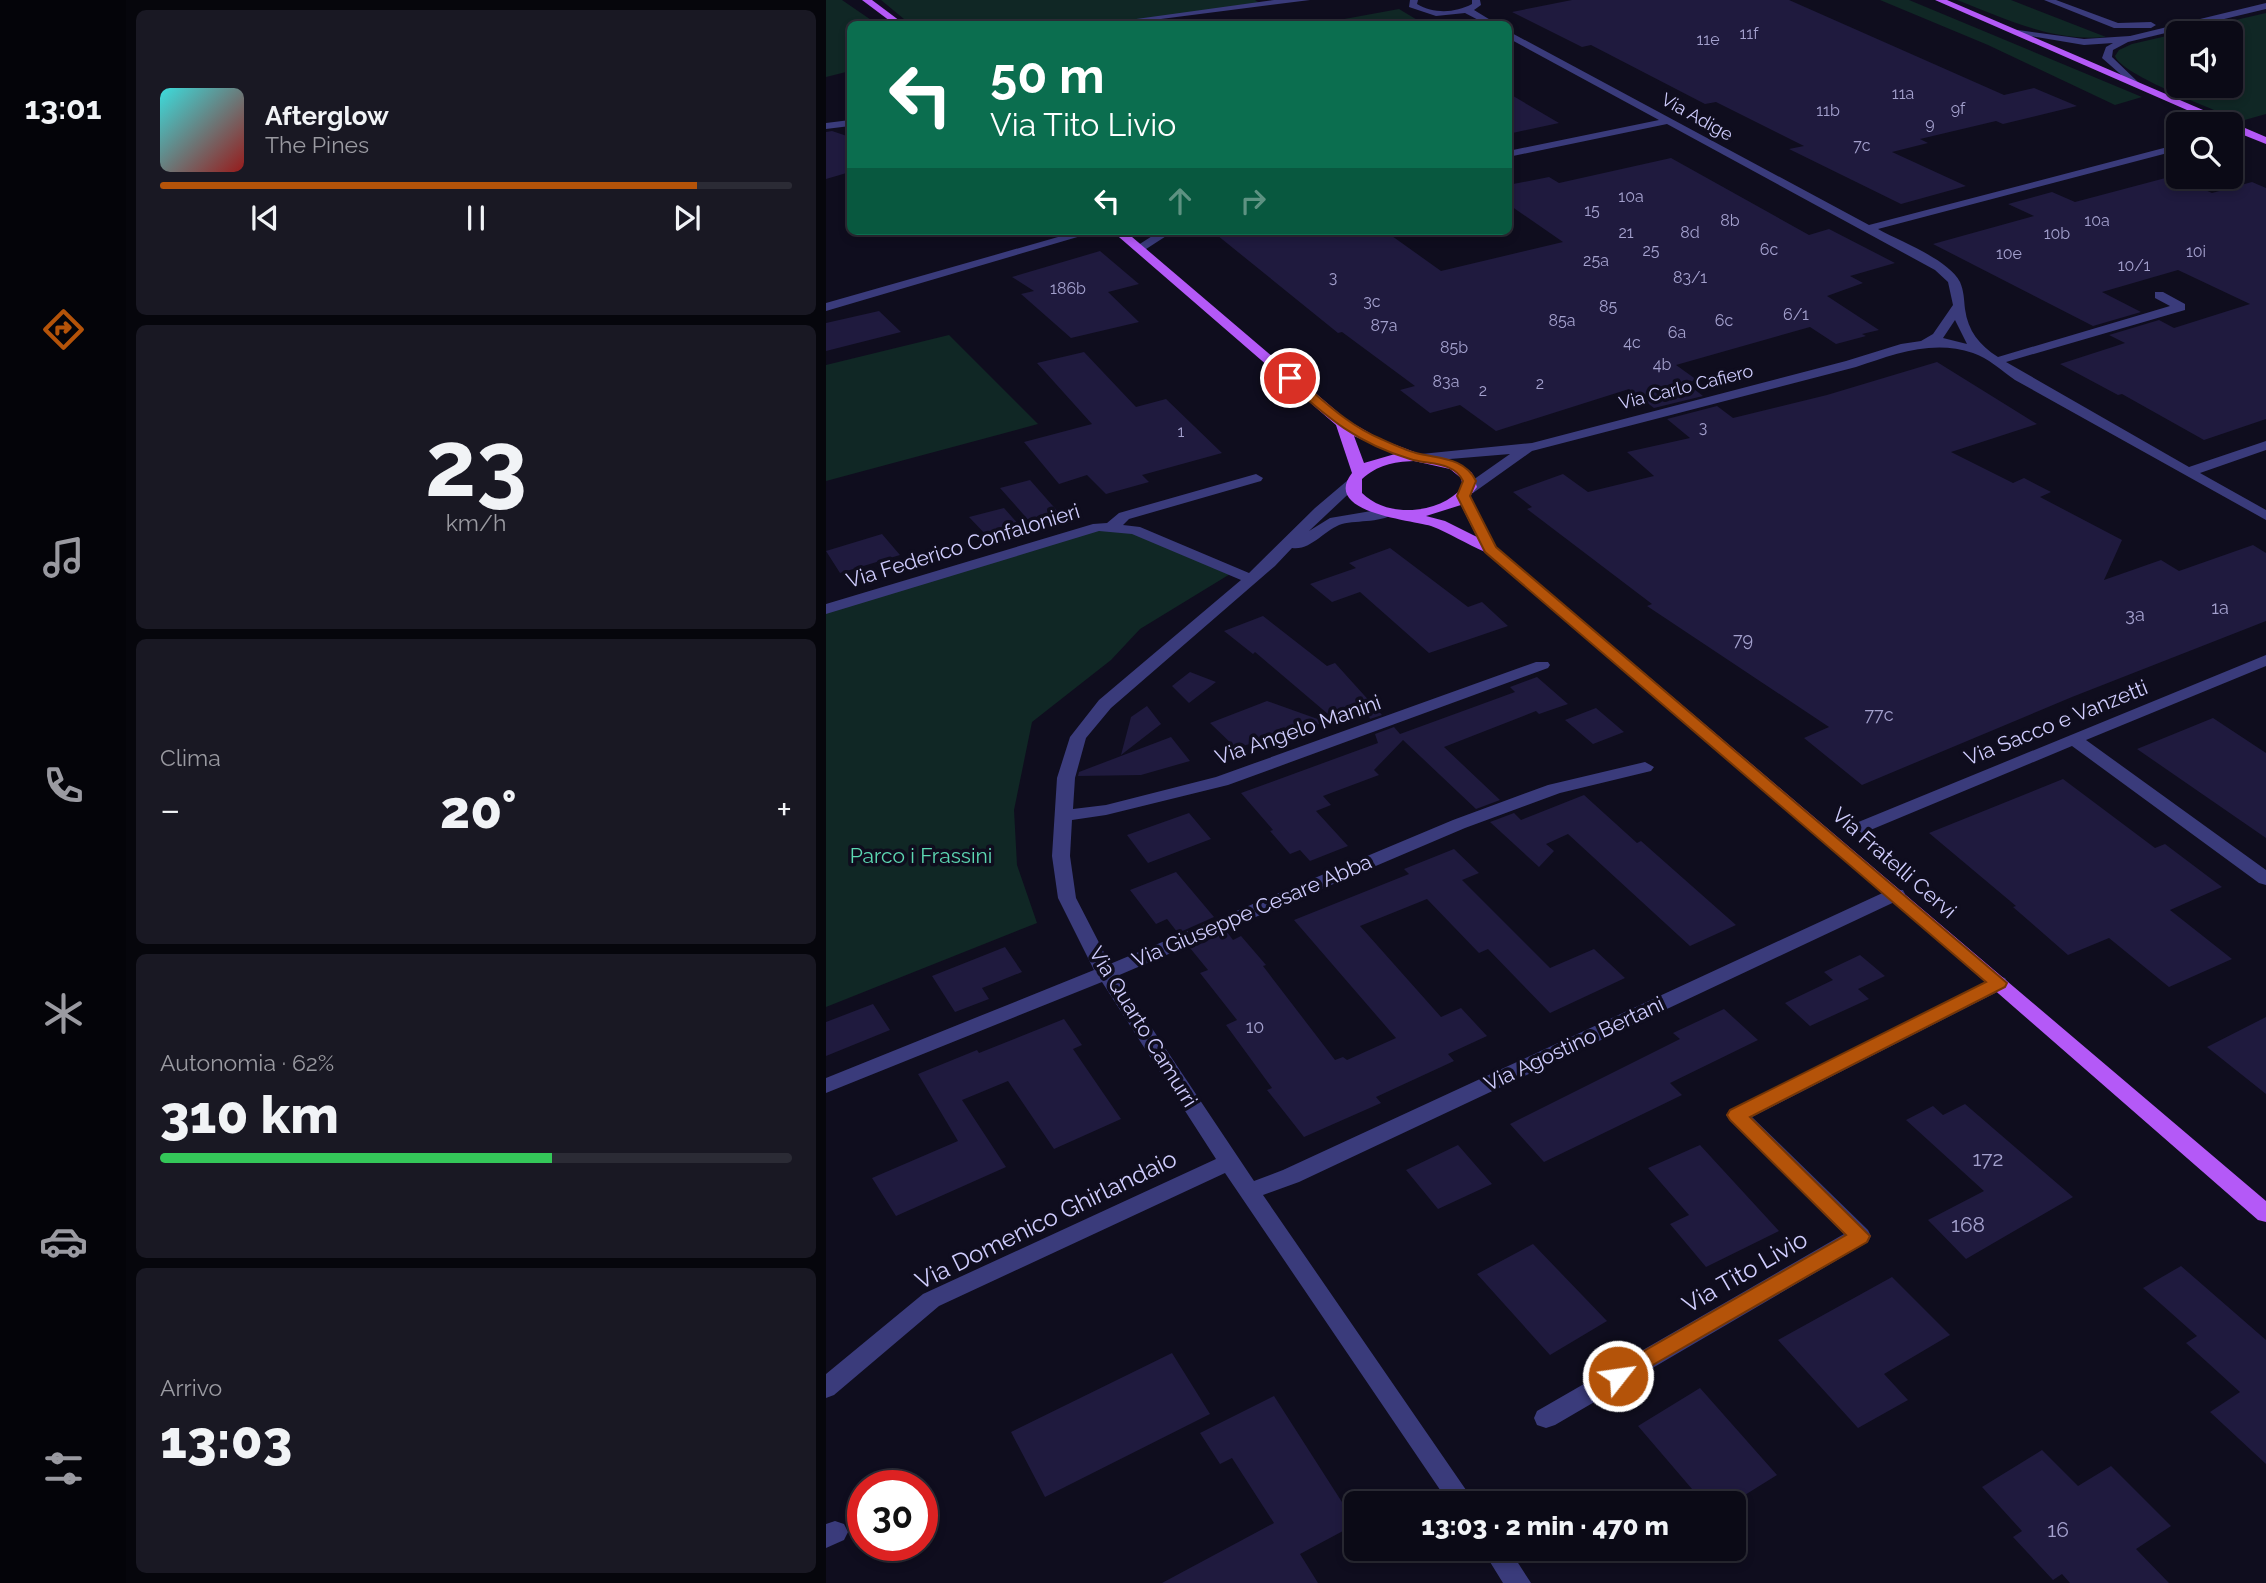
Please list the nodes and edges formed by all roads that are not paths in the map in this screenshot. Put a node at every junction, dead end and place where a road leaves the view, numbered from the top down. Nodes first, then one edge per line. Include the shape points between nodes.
1 (866, 0) edge
2 (1306, 0) edge
3 (1414, 0) edge
4 (1476, 0) edge
5 (1939, 0) edge
6 (2048, 0) edge
7 (2260, 0) edge
8 (2266, 6) edge
9 (1466, 10) junction
10 (895, 21) edge
11 (1127, 21) edge
12 (1486, 21) edge
13 (2018, 33) junction
14 (1512, 36) edge
15 (2130, 38) junction
16 (2091, 42) junction
17 (2109, 49) junction
18 (2064, 53) junction
19 (2134, 83) junction
20 (2200, 112) edge
21 (1668, 121) junction
22 (847, 123) edge
23 (826, 126) edge
24 (2244, 132) edge
25 (2266, 141) edge
26 (2166, 150) edge
27 (1512, 153) edge
28 (1870, 228) junction
29 (1078, 235) edge
30 (1123, 235) edge
31 (1162, 235) edge
32 (1139, 249) junction
33 (2159, 295) dead end
34 (826, 307) edge
35 (1958, 307) junction
36 (1926, 342) junction
37 (1980, 351) junction
38 (1997, 361) junction
39 (1851, 365) junction
40 (2020, 377) junction
41 (1342, 424) junction
42 (2266, 445) edge
43 (1532, 447) junction
44 (1420, 457) junction
45 (2188, 472) junction
46 (1256, 478) dead end
47 (1356, 478) junction
48 (1466, 493) junction
49 (1393, 512) junction
50 (2266, 516) edge
51 (1112, 526) junction
52 (1490, 549) junction
53 (1270, 562) junction
54 (1251, 579) junction
55 (826, 609) edge
56 (2266, 660) edge
57 (1542, 665) dead end
58 (2075, 740) junction
59 (1645, 767) dead end
60 (1063, 816) junction
61 (1862, 827) dead end
62 (2266, 879) edge
63 (1896, 894) junction
64 (1105, 972) junction
65 (1998, 983) junction
66 (826, 1086) edge
67 (1229, 1162) junction
68 (1250, 1191) junction
69 (2266, 1214) edge
70 (826, 1388) edge
71 (1546, 1418) dead end
72 (1455, 1491) edge
73 (1503, 1561) edge
74 (1518, 1583) edge

1 - 10 main road
2 - 11 street
3 - 9 street via 1415,8 1429,12
4 - 9 street via 1477,5
5 - 13 main road
6 - 7 street via 2117,26 2144,26
8 - 15 street
9 - 12 street
13 - 16 street
13 - 18 main road
14 - 21 street, Via Adige
15 - 16 street
15 - 17 street
16 - 18 street
17 - 18 street
17 - 19 street via 2107,58 2112,66
18 - 19 main road
19 - 20 main road
21 - 27 street
21 - 28 street, Via Adige
22 - 23 street
24 - 25 main road
26 - 28 street
28 - 35 street, Via Adige via 1951,275 1957,284
29 - 34 street
30 - 32 main road, Via Fratelli Cervi
31 - 32 street
32 - 41 main road, Via Fratelli Cervi
33 - 38 street via 2181,306
35 - 36 street via 1938,337
35 - 37 street, Via Adige via 1965,333
36 - 37 street, Via Carlo Cafiero via 1956,343
36 - 39 street, Via Carlo Cafiero
37 - 38 street, Via Carlo Cafiero
38 - 40 street, Via Carlo Cafiero
39 - 40 street, Via Carlo Cafiero via 1951,352
39 - 43 street, Via Carlo Cafiero
40 - 45 street, Via Carlo Cafiero
41 - 44 main road, Via Fratelli Cervi via 1375,442
41 - 47 main road, Via Fratelli Cervi via 1353,449
42 - 45 street
43 - 44 street, Via Carlo Cafiero
43 - 48 street, Via Carlo Cafiero
44 - 47 main road, Via Fratelli Cervi via 1382,461
44 - 48 main road, Via Fratelli Cervi via 1449,463 1465,473 1470,481
45 - 50 street, Via Carlo Cafiero
46 - 51 street, Via Federico Confalonieri via 1124,516
47 - 49 main road, Via Fratelli Cervi via 1353,489 1360,500
47 - 53 street, Via Quarto Camurri
48 - 49 main road, Via Fratelli Cervi via 1455,503 1429,512
48 - 52 main road, Via Fratelli Cervi
49 - 52 main road, Via Fratelli Cervi via 1438,524
49 - 53 street, Via Quarto Camurri via 1335,522
51 - 54 street, Via Federico Confalonieri via 1135,530
51 - 55 street, Via Federico Confalonieri via 1065,535
52 - 63 main road, Via Fratelli Cervi
53 - 54 street, Via Quarto Camurri
54 - 60 street, Via Quarto Camurri via 1085,726 1071,756
56 - 58 street, Via Sacco e Vanzetti
57 - 60 street, Via Angelo Manini via 1222,781
58 - 61 street, Via Sacco e Vanzetti
58 - 62 street
59 - 64 street, Via Giuseppe Cesare Abba via 1554,789 1459,824
60 - 64 street, Via Quarto Camurri via 1061,856 1067,898
63 - 65 main road, Via Fratelli Cervi
63 - 68 street, Via Agostino Bertani
64 - 66 street, Via Giuseppe Cesare Abba
64 - 67 street, Via Quarto Camurri
65 - 69 main road, Via Fratelli Cervi
65 - 71 street, Via Tito Livio via 1737,1115 1860,1236
67 - 68 street, Via Quarto Camurri
67 - 70 street, Via Domenico Ghirlandaio via 931,1300
68 - 72 street, Via Quarto Camurri
73 - 74 street

